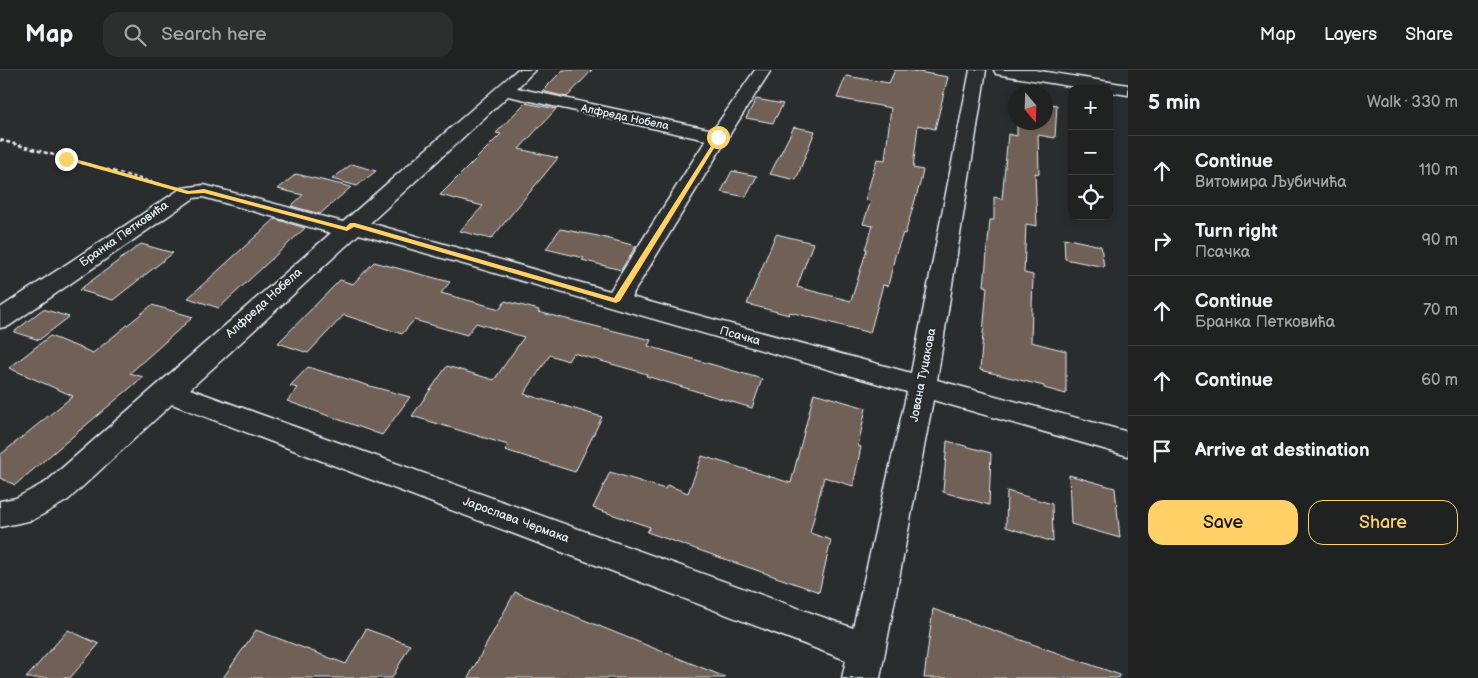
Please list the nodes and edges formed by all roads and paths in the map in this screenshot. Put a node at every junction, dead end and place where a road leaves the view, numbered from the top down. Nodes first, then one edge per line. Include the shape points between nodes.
1 (527, 70) edge
2 (763, 70) edge
3 (978, 70) edge
4 (1002, 70) edge
5 (503, 90) junction
6 (1128, 90) edge
7 (718, 137) junction
8 (0, 140) edge
9 (189, 192) junction
10 (350, 227) junction
11 (616, 301) junction
12 (0, 320) edge
13 (922, 387) junction
14 (166, 391) junction
15 (1128, 444) edge
16 (11, 512) edge
17 (864, 664) edge

1 - 5 street, Алфреда Нобела
2 - 7 street
3 - 13 street, Јована Туцакова
4 - 6 street
5 - 7 street, Алфреда Нобела
5 - 10 street, Алфреда Нобела
7 - 11 street
8 - 9 path
9 - 10 street via 204,191
9 - 12 street, Бранка Петковића
10 - 11 street, Псачка
10 - 14 street, Алфреда Нобела
11 - 13 street, Псачка
13 - 15 street, Псачка
13 - 17 street, Јована Туцакова
14 - 16 street, Алфреда Нобела via 56,491
14 - 17 street, Јарослава Чермака

